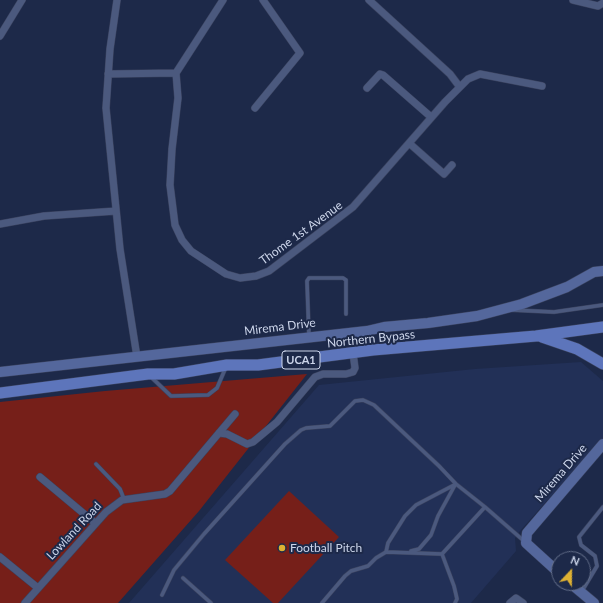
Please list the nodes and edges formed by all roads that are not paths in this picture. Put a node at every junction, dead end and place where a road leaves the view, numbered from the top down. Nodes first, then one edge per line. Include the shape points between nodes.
1 (22, 0) edge
2 (117, 0) edge
3 (223, 0) edge
4 (263, 0) edge
5 (369, 0) edge
6 (573, 0) edge
7 (603, 4) edge
8 (0, 36) edge
9 (176, 73) junction
10 (108, 74) junction
11 (459, 86) junction
12 (542, 86) dead end
13 (367, 88) dead end
14 (255, 108) dead end
15 (431, 117) junction
16 (409, 143) junction
17 (452, 165) dead end
18 (116, 210) junction
19 (0, 224) edge
20 (603, 264) edge
21 (603, 271) edge
22 (559, 289) junction
23 (603, 305) edge
24 (505, 310) junction
25 (346, 314) dead end
26 (603, 328) edge
27 (536, 336) junction
28 (309, 338) junction
29 (353, 353) junction
30 (137, 356) junction
31 (603, 364) edge
32 (227, 365) junction
33 (0, 372) edge
34 (148, 374) junction
35 (0, 393) edge
36 (235, 414) dead end
37 (219, 433) junction
38 (603, 444) edge
39 (96, 464) dead end
40 (40, 477) dead end
41 (456, 484) junction
42 (124, 499) junction
43 (485, 507) junction
44 (603, 507) edge
45 (95, 523) junction
46 (526, 543) junction
47 (386, 552) junction
48 (407, 552) junction
49 (442, 554) junction
50 (0, 557) edge
51 (551, 566) edge
52 (183, 578) dead end
53 (38, 588) junction
54 (581, 592) joint
55 (162, 595) dead end
56 (25, 603) edge
57 (211, 603) edge
58 (322, 603) edge
59 (455, 603) edge
60 (510, 603) edge
61 (523, 603) edge
62 (594, 603) edge

1 - 8 street
2 - 10 street
3 - 9 street
4 - 14 street via 300,53
5 - 11 street via 450,74
6 - 7 street via 598,6
9 - 10 street
9 - 16 street, Thome 1st Avenue via 178,98 170,185 175,225 191,251 209,265 233,277 248,278 263,274 318,235 353,207
10 - 18 street via 106,108 112,147
11 - 12 street, Thome 1st Avenue via 480,74
11 - 15 street, Thome 1st Avenue
13 - 15 street via 380,74 383,75
15 - 16 street, Thome 1st Avenue
16 - 17 street via 444,174
18 - 19 street via 44,216
18 - 30 street
20 - 22 street, Mirema Drive via 583,272
21 - 22 street, Mirema Drive via 594,272
22 - 24 street, Mirema Drive
23 - 24 lane via 548,312
24 - 28 street, Mirema Drive
25 - 28 lane via 346,280 309,278
26 - 27 main road, Northern Bypass / UCA1
27 - 29 main road, Northern Bypass / UCA1
27 - 31 main road via 577,349
28 - 30 street, Mirema Drive
29 - 32 main road, Northern Bypass / UCA1 via 258,365
29 - 37 street via 356,368 353,372 315,377 277,422 253,442 247,444
30 - 33 street, Mirema Drive
32 - 34 main road, Northern Bypass / UCA1 via 174,374
32 - 34 lane via 217,388 208,395 171,396
34 - 35 main road, Northern Bypass / UCA1
36 - 37 street, Lowland Road
37 - 42 street, Lowland Road via 165,494
38 - 46 street, Mirema Drive via 531,527 527,533
39 - 42 lane via 120,489
40 - 45 street
41 - 43 lane
41 - 47 lane via 416,505 405,516 388,543
41 - 48 lane via 430,534 419,549
41 - 55 lane via 374,405 363,400 356,401 330,426 301,430 285,444 174,570
42 - 45 street, Lowland Road via 116,503
43 - 46 lane
43 - 49 lane
44 - 54 lane via 579,537 581,545 596,556 598,566
45 - 53 street, Lowland Road
46 - 51 street
47 - 48 lane
47 - 58 lane via 368,566 351,571
48 - 49 lane
49 - 59 lane via 454,586 457,599
50 - 53 street
52 - 57 lane
53 - 56 street, Lowland Road
54 - 62 street
60 - 61 street via 516,598

